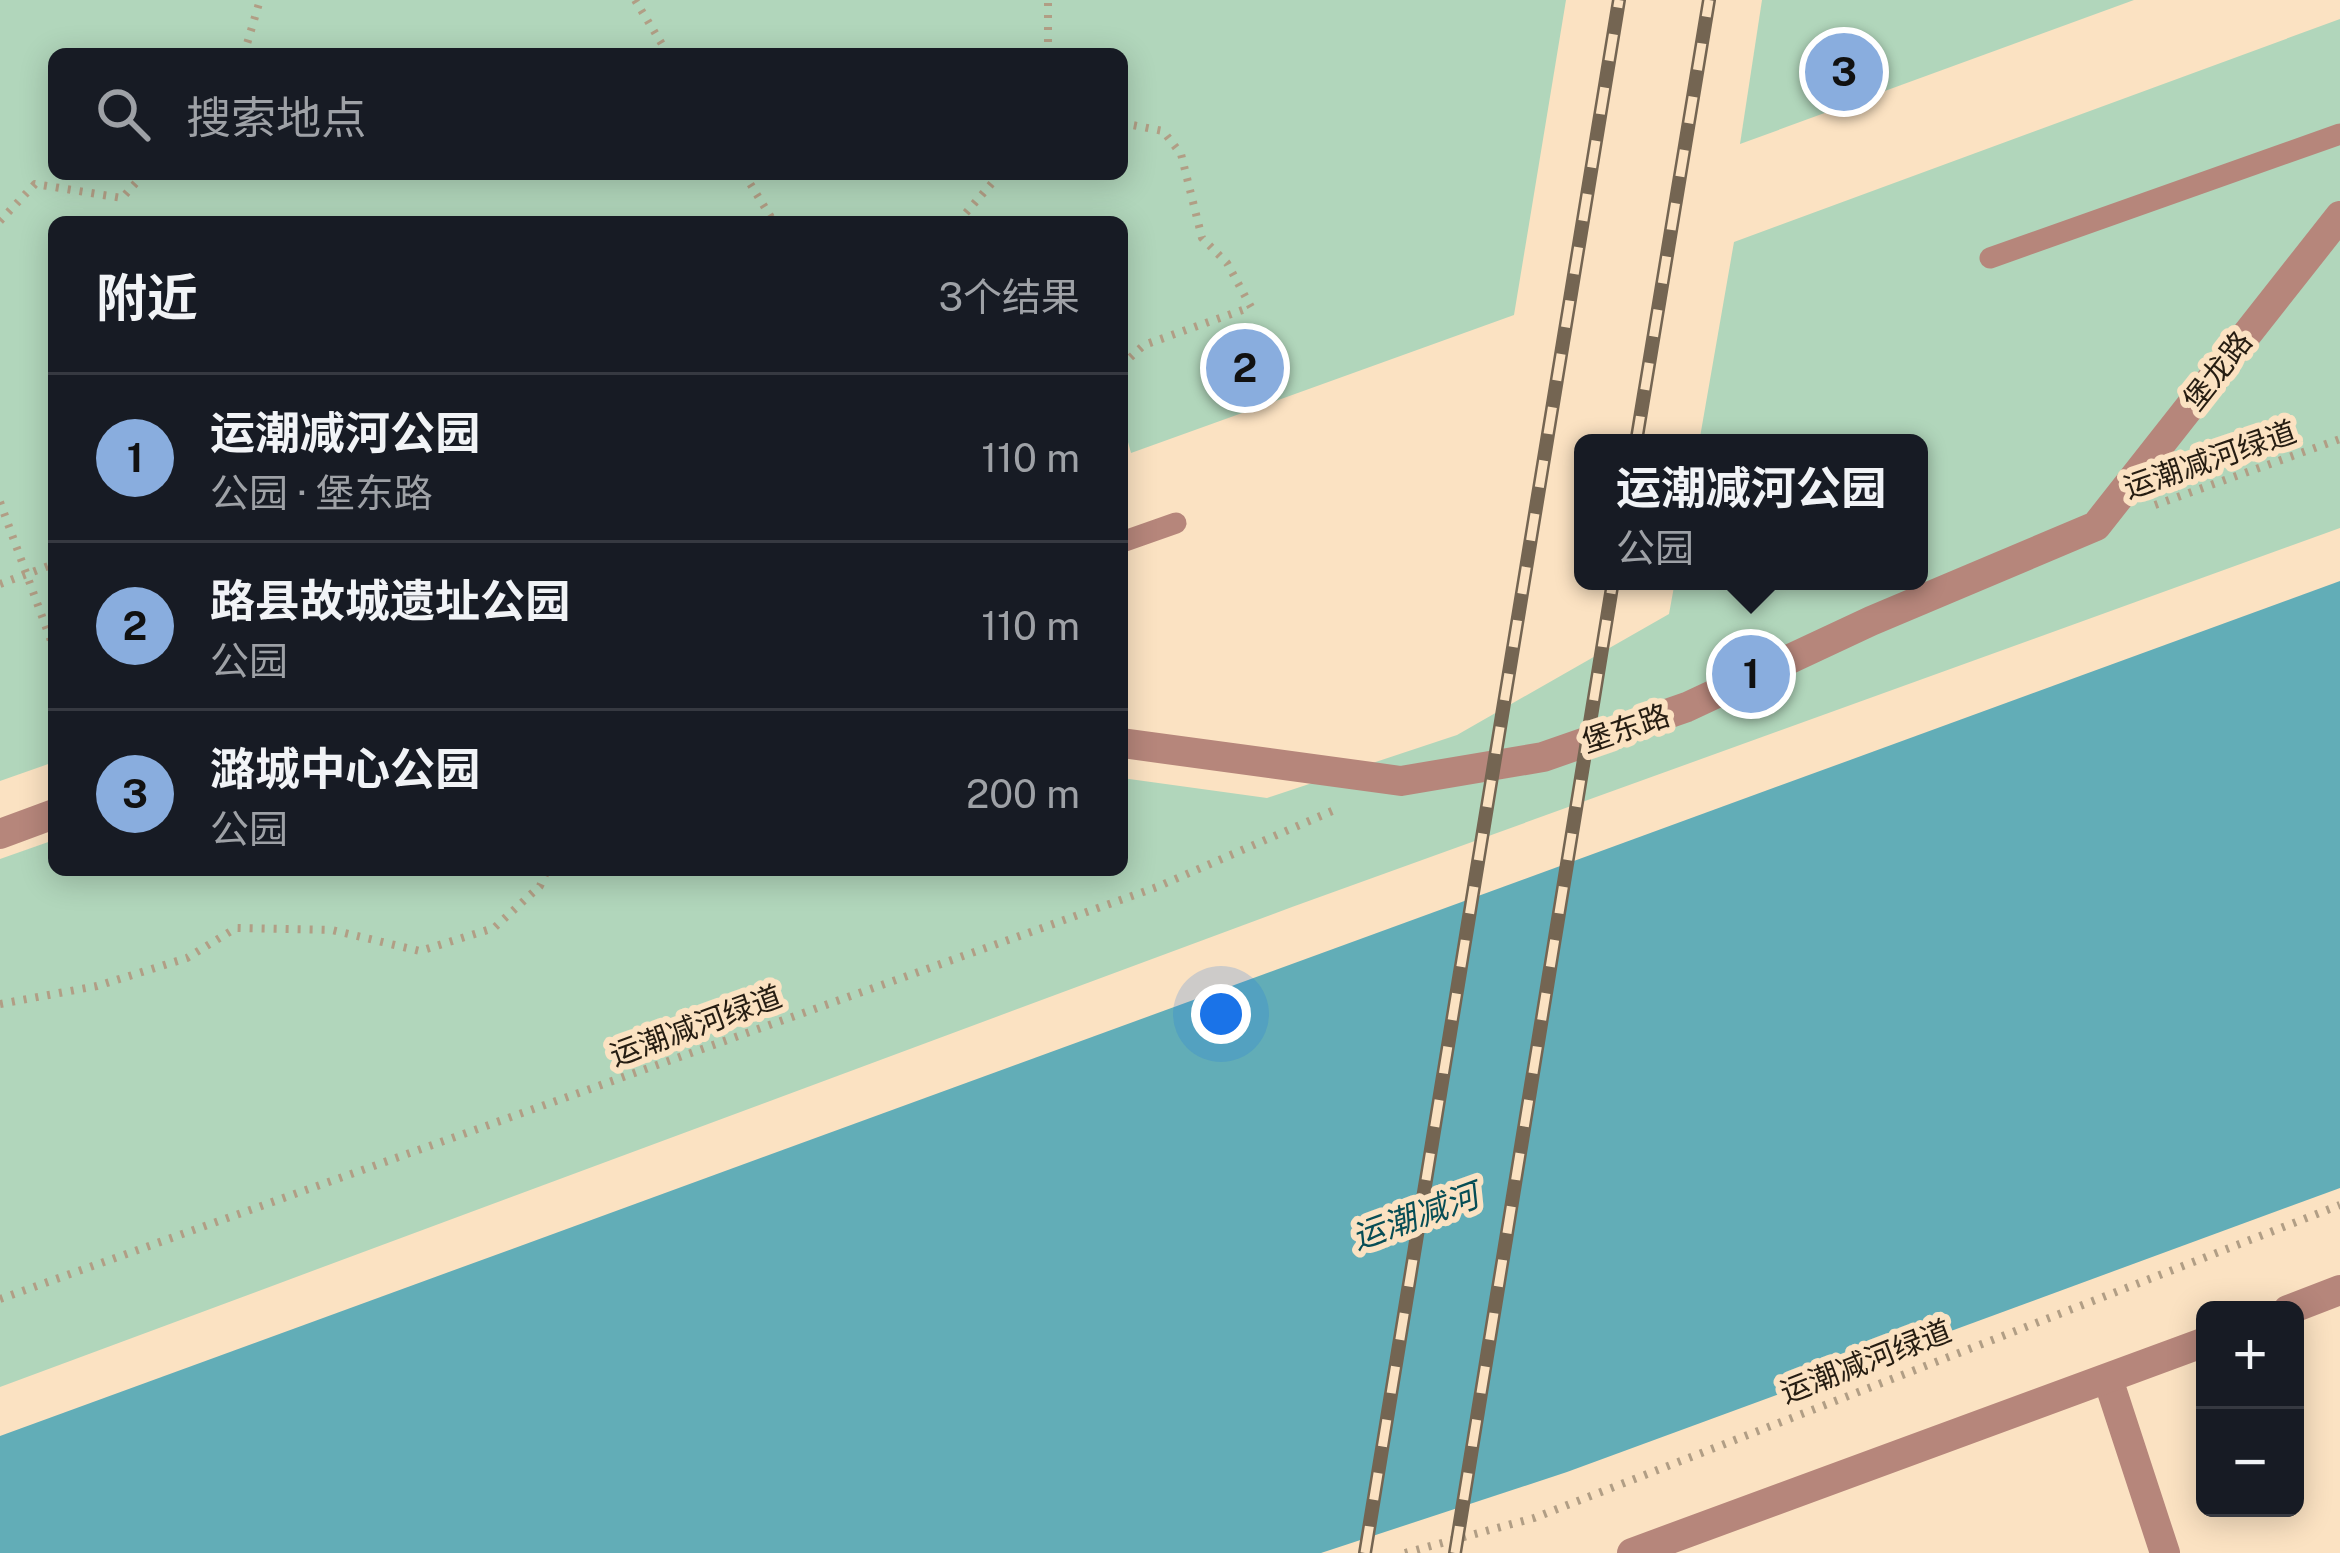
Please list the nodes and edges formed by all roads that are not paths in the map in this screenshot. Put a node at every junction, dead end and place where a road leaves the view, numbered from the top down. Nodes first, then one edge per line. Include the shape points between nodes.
1 (2340, 134) edge
2 (2340, 215) edge
3 (1990, 258) dead end
4 (1176, 523) dead end
5 (2096, 526) joint
6 (1128, 540) edge
7 (1128, 744) edge
8 (48, 816) edge
9 (0, 834) edge
10 (2340, 1290) edge
11 (2304, 1304) edge
12 (2196, 1345) edge
13 (2108, 1379) junction
14 (1633, 1553) edge
15 (2165, 1553) edge

1 - 3 lane
2 - 5 street, 堡龙路
4 - 6 lane
5 - 7 street, 堡东路 via 1687,707 1543,757 1401,781
8 - 9 street
10 - 11 street
12 - 13 street
13 - 14 street
13 - 15 street

